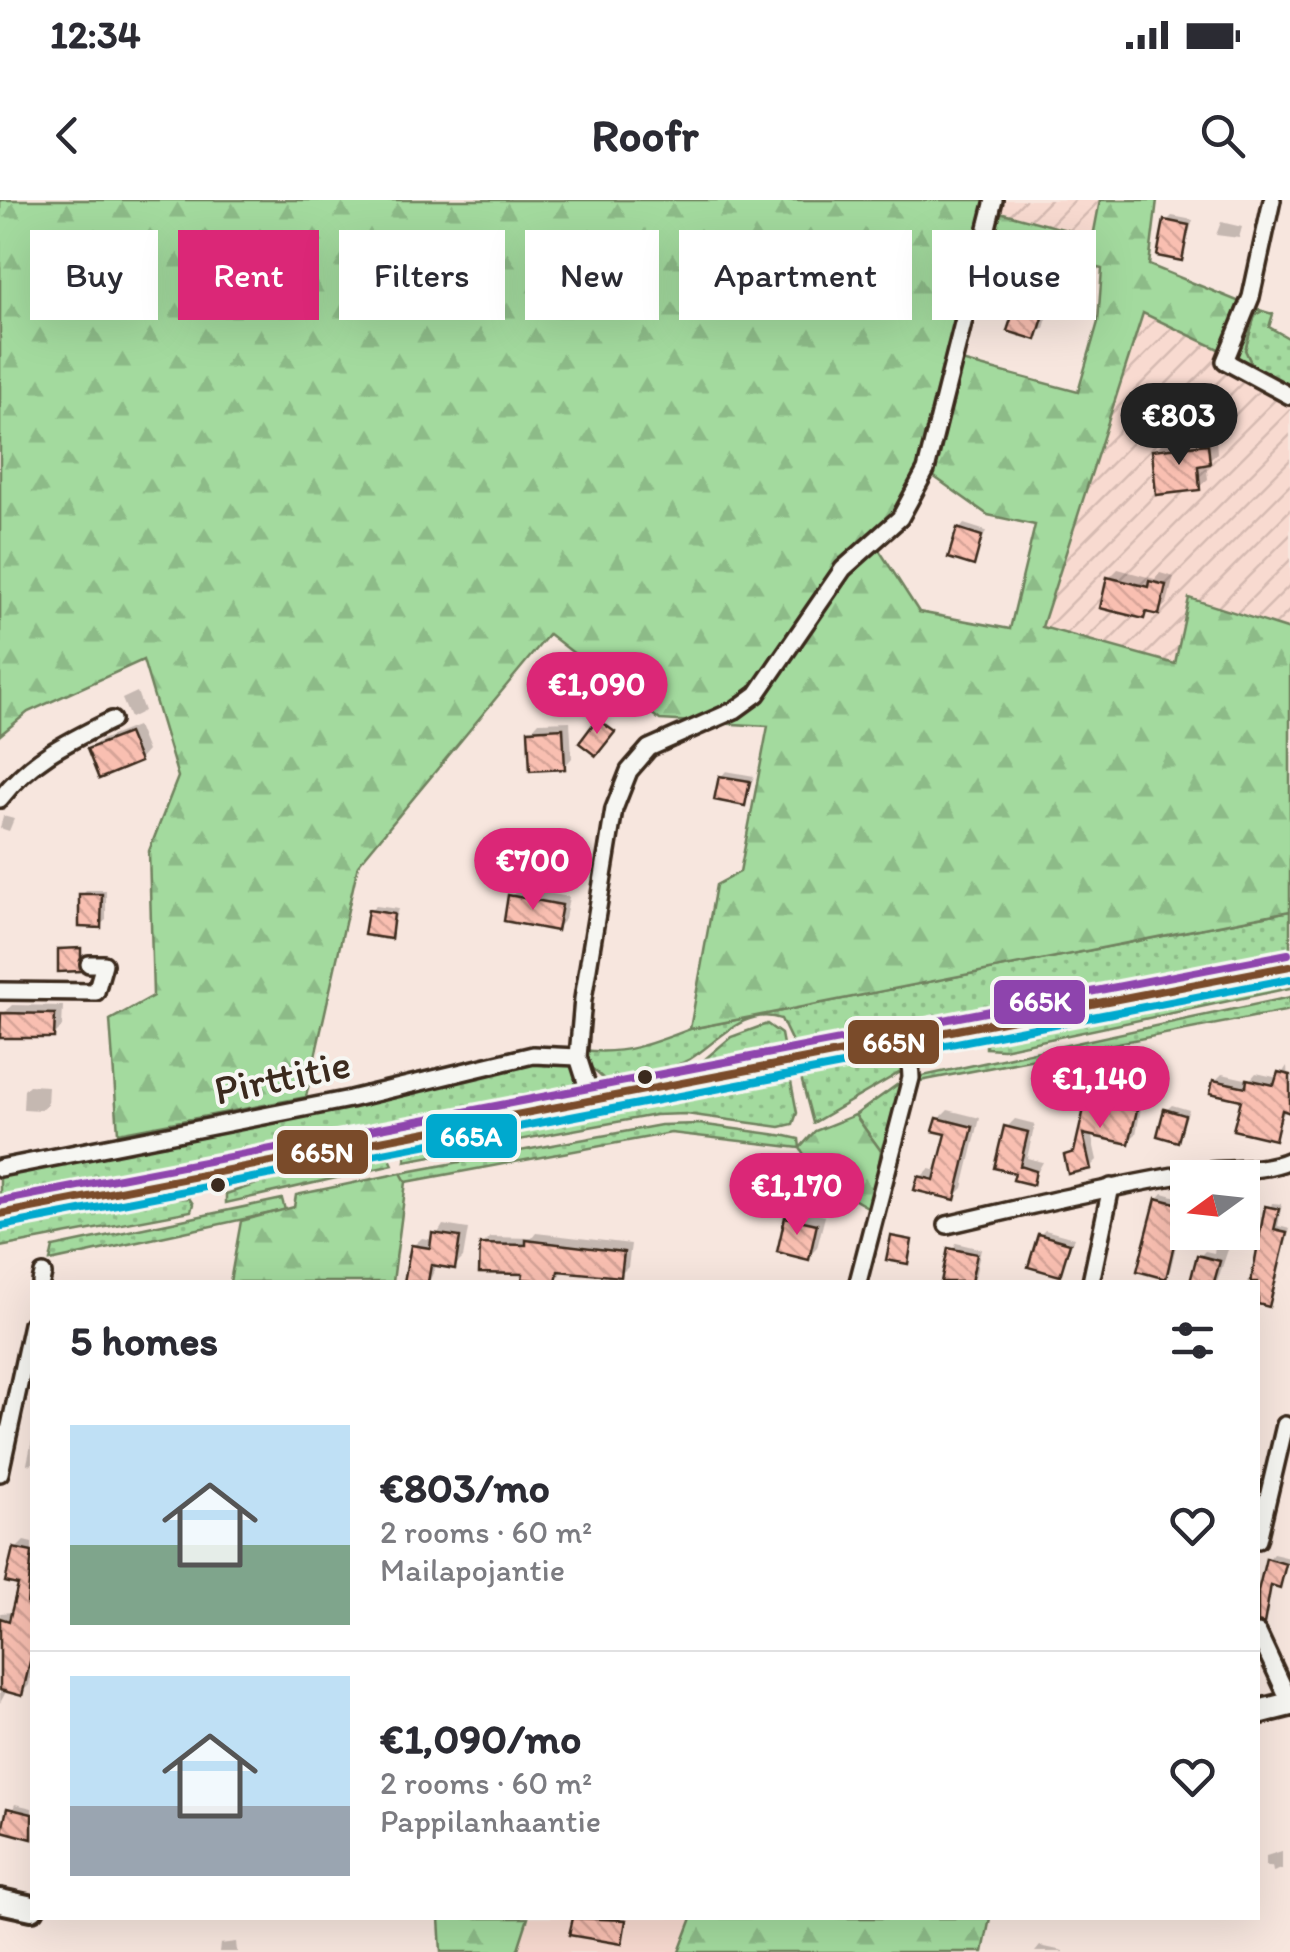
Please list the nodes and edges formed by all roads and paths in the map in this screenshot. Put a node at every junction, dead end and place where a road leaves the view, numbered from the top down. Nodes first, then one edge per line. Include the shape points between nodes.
1 (994, 200) edge
2 (1272, 200) edge
3 (1290, 396) edge
4 (112, 720) dead end
5 (0, 800) edge
6 (89, 964) dead end
7 (1290, 966) edge
8 (0, 991) edge
9 (910, 1040) junction
10 (578, 1057) junction
11 (592, 1101) junction
12 (1290, 1160) edge
13 (0, 1168) edge
14 (1111, 1187) junction
15 (0, 1214) edge
16 (948, 1225) dead end
17 (859, 1280) edge
18 (1091, 1280) edge
19 (30, 1333) edge
20 (1285, 1425) dead end
21 (0, 1473) edge
22 (1260, 1531) edge
23 (1260, 1638) edge
24 (1290, 1703) edge
25 (1260, 1711) edge
26 (0, 1901) edge
27 (30, 1908) edge

1 - 10 street via 926,470 907,506 827,589 757,694 649,748 630,771 614,810
2 - 3 street via 1251,298 1226,361
4 - 5 street via 51,750
6 - 8 street via 104,964 96,992
7 - 9 main road
9 - 11 main road
9 - 17 street via 911,1078
10 - 11 street
10 - 13 street, Pirttitie via 533,1055 350,1099
11 - 15 main road
12 - 14 street
14 - 16 street
14 - 18 street
19 - 21 street
20 - 22 street
23 - 24 street
24 - 25 main road
26 - 27 main road

